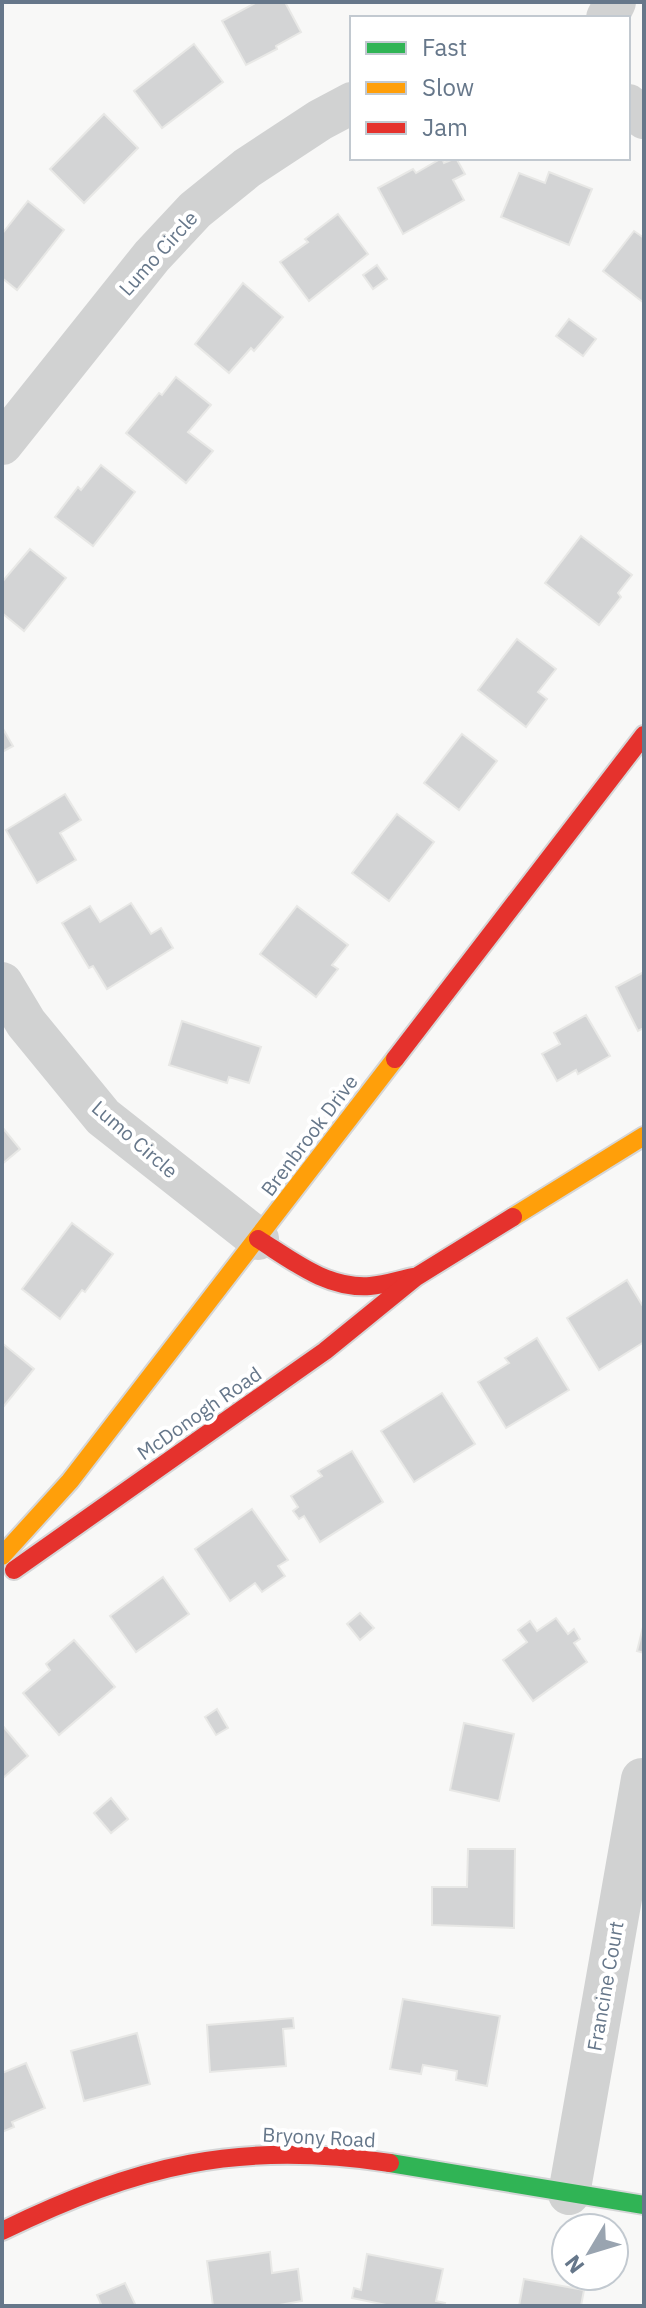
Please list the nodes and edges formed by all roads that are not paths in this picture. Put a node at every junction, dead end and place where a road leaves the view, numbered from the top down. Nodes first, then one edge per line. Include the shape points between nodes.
1 (350, 104) edge
2 (2, 444) edge
3 (644, 735) edge
4 (2, 983) edge
5 (644, 1136) edge
6 (258, 1239) junction
7 (416, 1277) junction
8 (2, 1556) edge
9 (2, 1578) edge
10 (642, 1779) dead end
11 (569, 2194) junction
12 (644, 2205) edge
13 (2, 2231) edge

1 - 2 street, Lumo Circle via 247,168 195,210
3 - 6 street, Brenbrook Drive
4 - 6 street, Lumo Circle via 26,1023 103,1117
5 - 7 street, McDonogh Road
6 - 7 street, McDonogh Road via 323,1279 347,1285 369,1287
6 - 8 street, Brenbrook Drive via 70,1481
7 - 9 street, McDonogh Road via 325,1351
10 - 11 street, Francine Court
11 - 12 street, Bryony Road
11 - 13 street, Bryony Road via 356,2157 280,2153 208,2160 134,2177 56,2204

